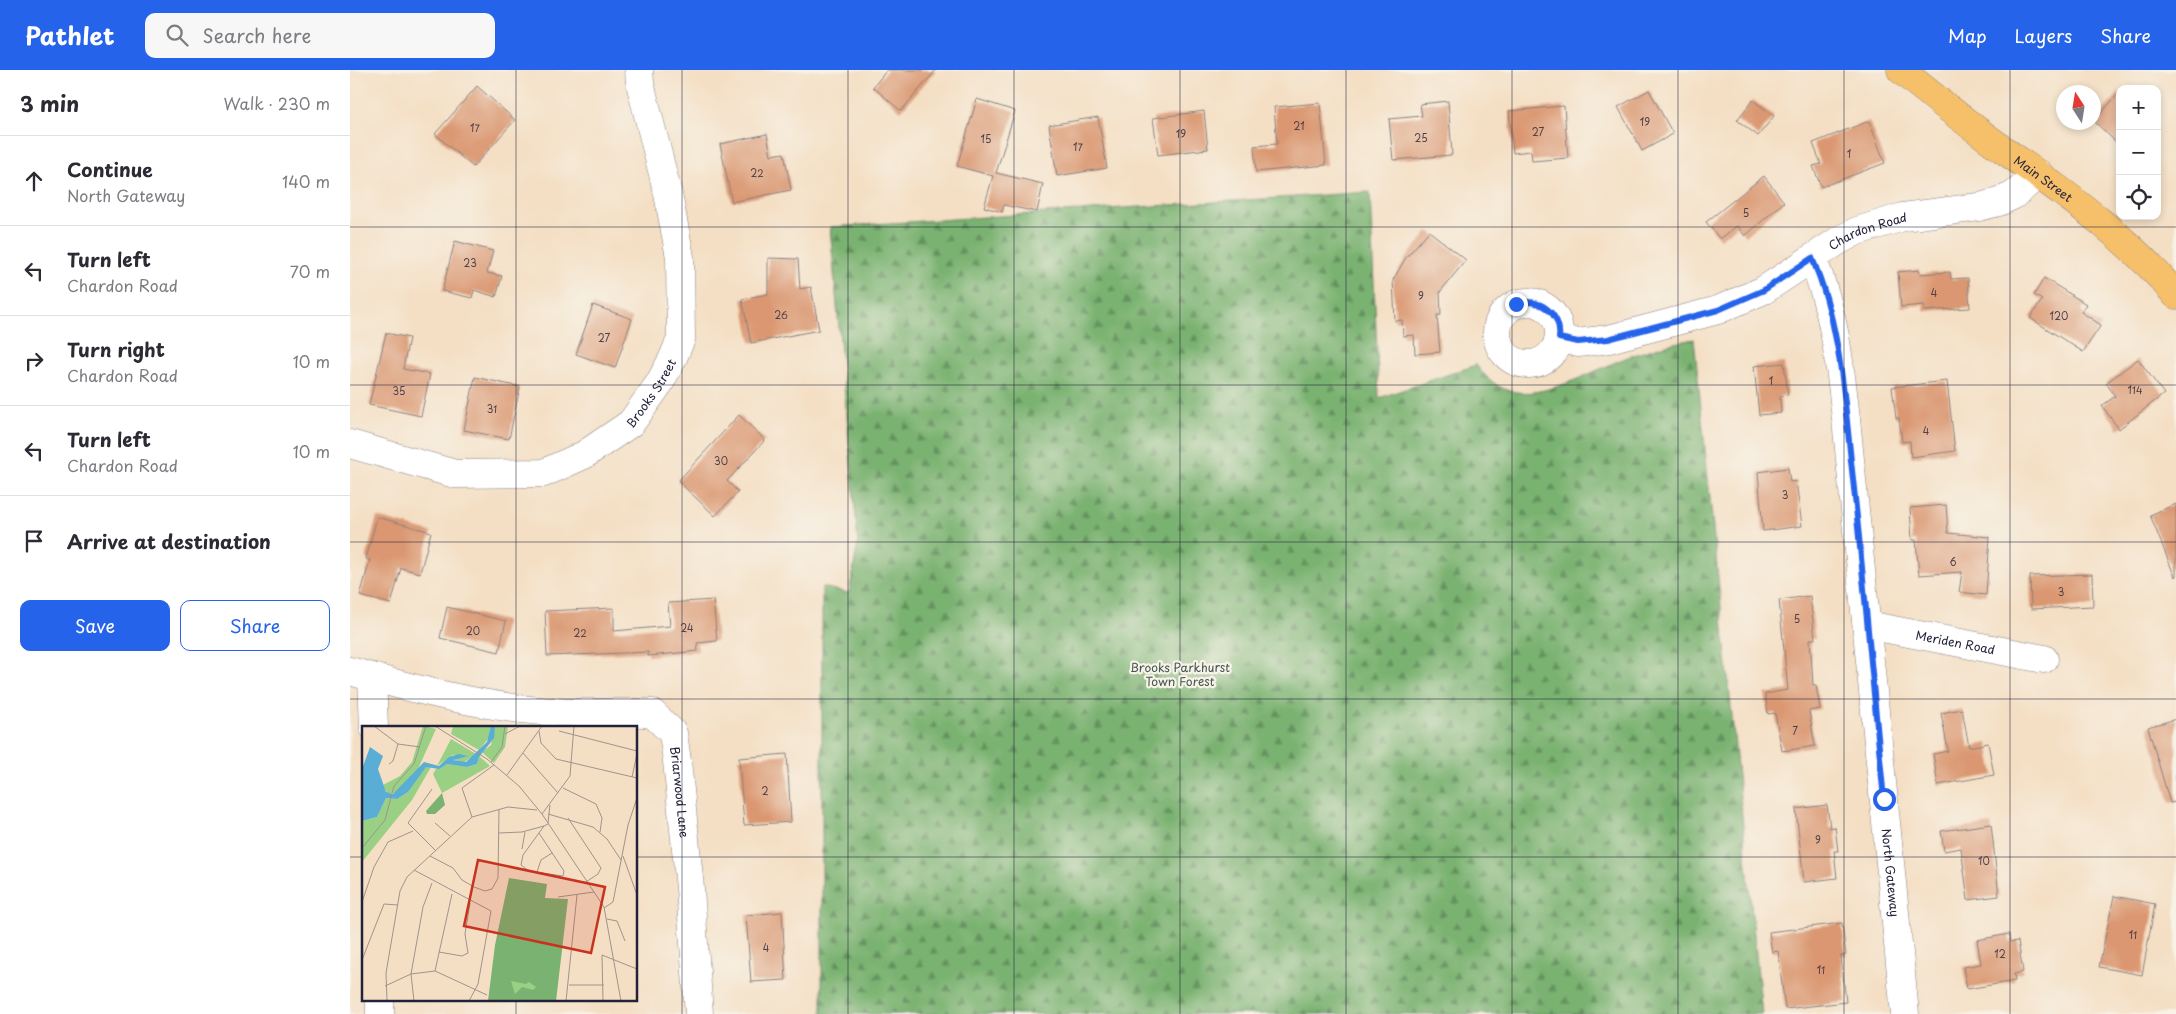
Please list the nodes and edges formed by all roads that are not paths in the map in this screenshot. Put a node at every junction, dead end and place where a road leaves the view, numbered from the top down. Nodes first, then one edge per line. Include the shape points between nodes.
1 (639, 70) edge
2 (1901, 70) edge
3 (2039, 174) junction
4 (1812, 258) junction
5 (2176, 295) edge
6 (1559, 338) dead end
7 (350, 444) edge
8 (1866, 625) junction
9 (2044, 659) dead end
10 (361, 674) edge
11 (374, 726) edge
12 (699, 1014) edge
13 (1905, 1014) edge

1 - 7 street, Brooks Street via 680,258 681,339 659,384 631,423 584,455 544,473 455,474
2 - 3 main road, Main Street
3 - 4 street, Chardon Road via 2014,195 1999,202 1879,223 1838,241
3 - 5 main road, Main Street via 2119,236
4 - 6 street, Chardon Road via 1764,290 1718,310 1608,339 1578,342
4 - 8 street, North Gateway via 1828,300 1837,346
8 - 9 street, Meriden Road
8 - 13 street, North Gateway
10 - 11 street
10 - 12 street, Briarwood Lane via 510,707 556,712 652,713 673,732 690,888

